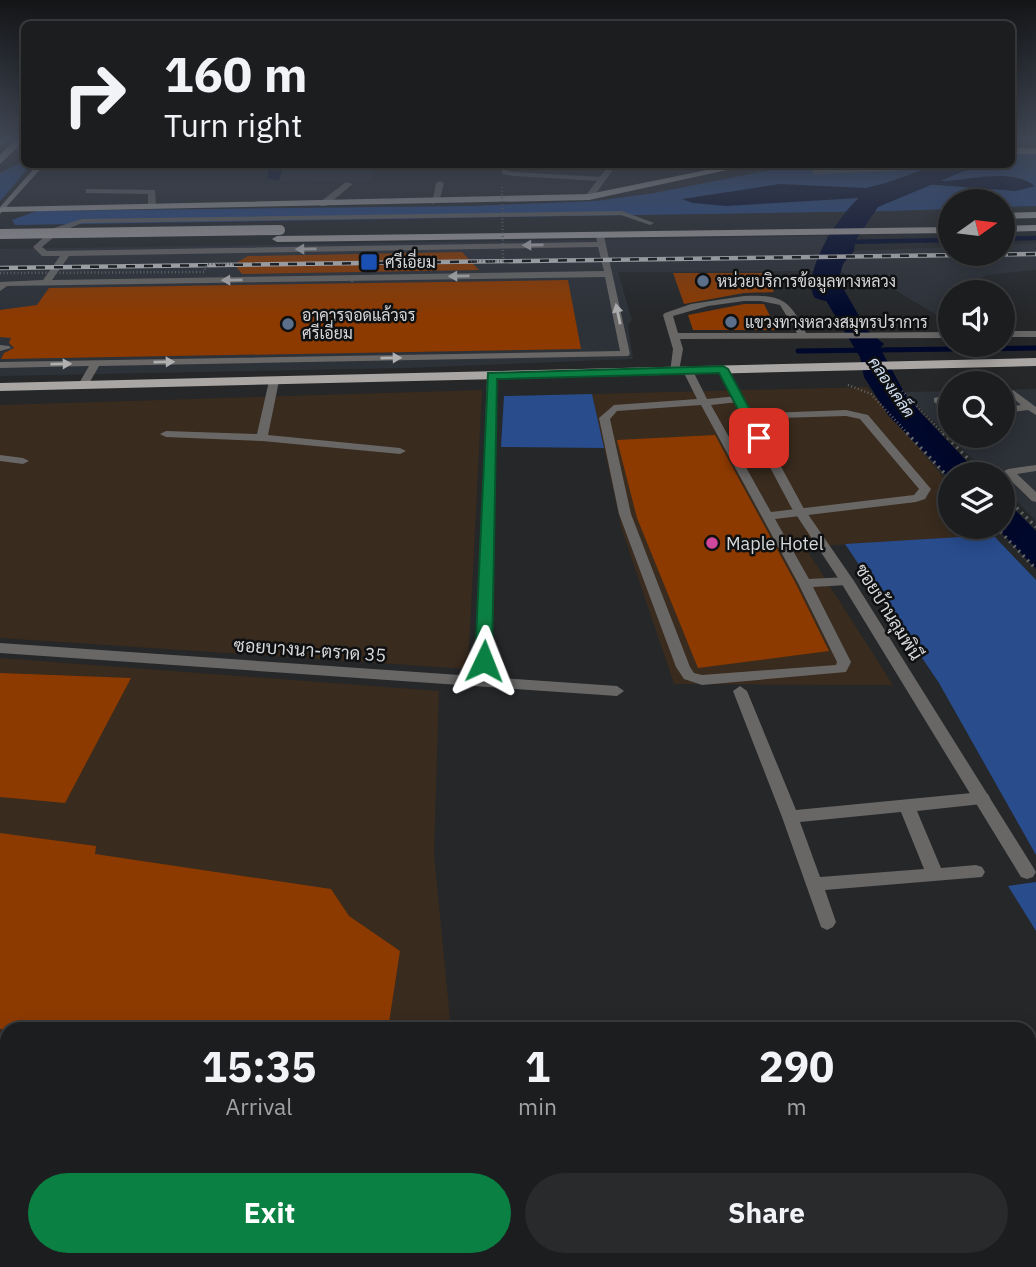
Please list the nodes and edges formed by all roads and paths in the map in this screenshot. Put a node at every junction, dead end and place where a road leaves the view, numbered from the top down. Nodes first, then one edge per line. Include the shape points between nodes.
1 (152, 200) edge
2 (328, 200) edge
3 (493, 200) edge
4 (502, 200) edge
5 (435, 202) joint
6 (323, 204) junction
7 (152, 207) junction
8 (1, 211) edge
9 (1036, 215) edge
10 (1015, 216) edge
11 (938, 218) edge
12 (650, 223) junction
13 (1036, 228) edge
14 (1015, 229) edge
15 (938, 230) edge
16 (0, 234) edge
17 (279, 234) junction
18 (601, 239) junction
19 (0, 244) edge
20 (65, 254) junction
21 (471, 261) dead end
22 (234, 264) dead end
23 (0, 273) edge
24 (609, 274) junction
25 (354, 275) dead end
26 (46, 282) junction
27 (352, 282) dead end
28 (0, 288) edge
29 (1015, 334) edge
30 (1036, 334) edge
31 (938, 335) edge
32 (676, 336) junction
33 (803, 336) junction
34 (327, 359) junction
35 (1036, 362) edge
36 (96, 363) junction
37 (0, 365) edge
38 (723, 369) junction
39 (674, 371) junction
40 (688, 371) junction
41 (492, 376) junction
42 (320, 380) junction
43 (274, 381) junction
44 (83, 385) junction
45 (0, 387) edge
46 (902, 391) dead end
47 (1015, 395) edge
48 (738, 399) junction
49 (704, 402) junction
50 (1033, 409) edge
51 (1015, 410) edge
52 (747, 416) junction
53 (166, 434) dead end
54 (262, 438) junction
55 (400, 452) dead end
56 (0, 458) edge
57 (23, 461) dead end
58 (970, 462) edge
59 (1036, 468) edge
60 (1036, 498) edge
61 (1015, 506) edge
62 (800, 511) junction
63 (766, 516) junction
64 (1036, 527) edge
65 (1007, 539) edge
66 (1036, 569) edge
67 (847, 581) junction
68 (805, 583) junction
69 (0, 648) edge
70 (484, 661) dead end
71 (617, 691) dead end
72 (740, 691) dead end
73 (982, 798) junction
74 (906, 805) junction
75 (790, 817) junction
76 (976, 872) dead end
77 (1027, 872) dead end
78 (935, 873) junction
79 (815, 884) junction
80 (827, 922) dead end

1 - 7 street
2 - 6 street
3 - 5 main road
4 - 21 path, bridge via 503,261
5 - 6 main road
6 - 7 main road
7 - 8 main road
9 - 10 main road
11 - 12 main road
12 - 17 main road
12 - 20 street via 622,213 82,221 60,226 37,247 45,254
13 - 14 main road
15 - 18 main road
16 - 17 main road, bridge
17 - 18 main road
17 - 19 main road
18 -> 20 street
18 - 24 street
20 - 26 street
22 - 23 path, bridge via 207,264 204,272
24 -> 26 street
34 -> 24 street via 625,354
25 - 27 path, bridge
26 - 28 street via 4,283
29 - 30 street
31 - 33 street
32 - 33 street
32 - 33 street via 668,315 673,312 763,299 785,304
32 - 39 street
36 -> 34 street
34 - 42 street
35 - 38 main road
37 -> 36 street
36 - 44 street
38 - 40 main road
38 - 48 street, ซอยบ้านลุมพินี
39 - 40 main road
39 - 41 main road
40 - 49 street
41 - 42 main road
41 - 70 street
42 - 43 main road
43 - 44 main road
43 - 54 street
44 - 45 main road
46 - 58 path
47 - 50 street
48 - 49 street
48 - 52 street, ซอยบ้านลุมพินี
49 - 63 street
49 - 68 street via 614,408 604,418 625,514 689,676 702,680 841,669 844,662
50 - 51 street
52 - 62 street, ซอยบ้านลุมพินี
52 - 62 street via 846,413 864,417 925,489 916,498
53 - 54 street
54 - 55 street
56 - 57 street
59 - 60 street via 1008,472
61 - 64 path
62 - 63 street
62 - 67 street, ซอยบ้านลุมพินี
63 - 68 street
65 - 66 path
67 - 68 street
67 - 73 street, ซอยบ้านลุมพินี
69 - 71 street, ซอยบางนา-ตราด 35
72 - 75 street
73 - 74 street
73 - 77 street, ซอยบ้านลุมพินี
74 - 75 street
74 - 78 street
75 - 79 street
76 - 78 street
78 - 79 street
79 - 80 street

